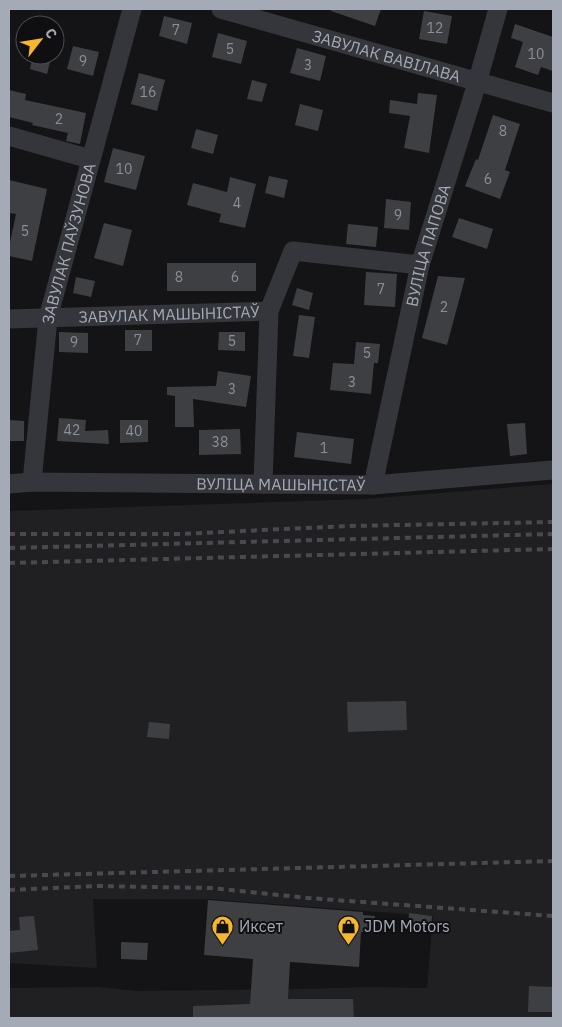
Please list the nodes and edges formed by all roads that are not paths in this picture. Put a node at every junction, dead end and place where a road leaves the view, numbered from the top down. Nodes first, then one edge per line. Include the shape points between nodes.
1 (132, 9) edge
2 (221, 9) edge
3 (498, 9) edge
4 (477, 83) junction
5 (553, 103) edge
6 (9, 136) edge
7 (90, 159) junction
8 (420, 265) junction
9 (269, 311) junction
10 (48, 318) junction
11 (9, 319) edge
12 (553, 470) edge
13 (32, 482) junction
14 (9, 484) edge
15 (263, 484) junction
16 (373, 486) junction

1 - 7 street, ЗАВУЛАК ПАЎЗУНОВА
2 - 4 street, ЗАВУЛАК ВАВІЛАВА
3 - 4 street, ВУЛІЦА ПАПОВА
4 - 5 street, ЗАВУЛАК ВАВІЛАВА
4 - 8 street, ВУЛІЦА ПАПОВА
6 - 7 street
7 - 10 street, ЗАВУЛАК ПАЎЗУНОВА
8 - 9 street, ЗАВУЛАК МАШЫНІСТАЎ via 293,251
8 - 16 street, ВУЛІЦА ПАПОВА
9 - 10 street, ЗАВУЛАК МАШЫНІСТАЎ
9 - 15 street, ЗАВУЛАК МАШЫНІСТАЎ
10 - 11 street, ЗАВУЛАК МАШЫНІСТАЎ
10 - 13 street, ЗАВУЛАК ПАЎЗУНОВА
12 - 16 street, ВУЛІЦА МАШЫНІСТАЎ
13 - 14 street, ВУЛІЦА МАШЫНІСТАЎ
13 - 15 street, ВУЛІЦА МАШЫНІСТАЎ
15 - 16 street, ВУЛІЦА МАШЫНІСТАЎ

